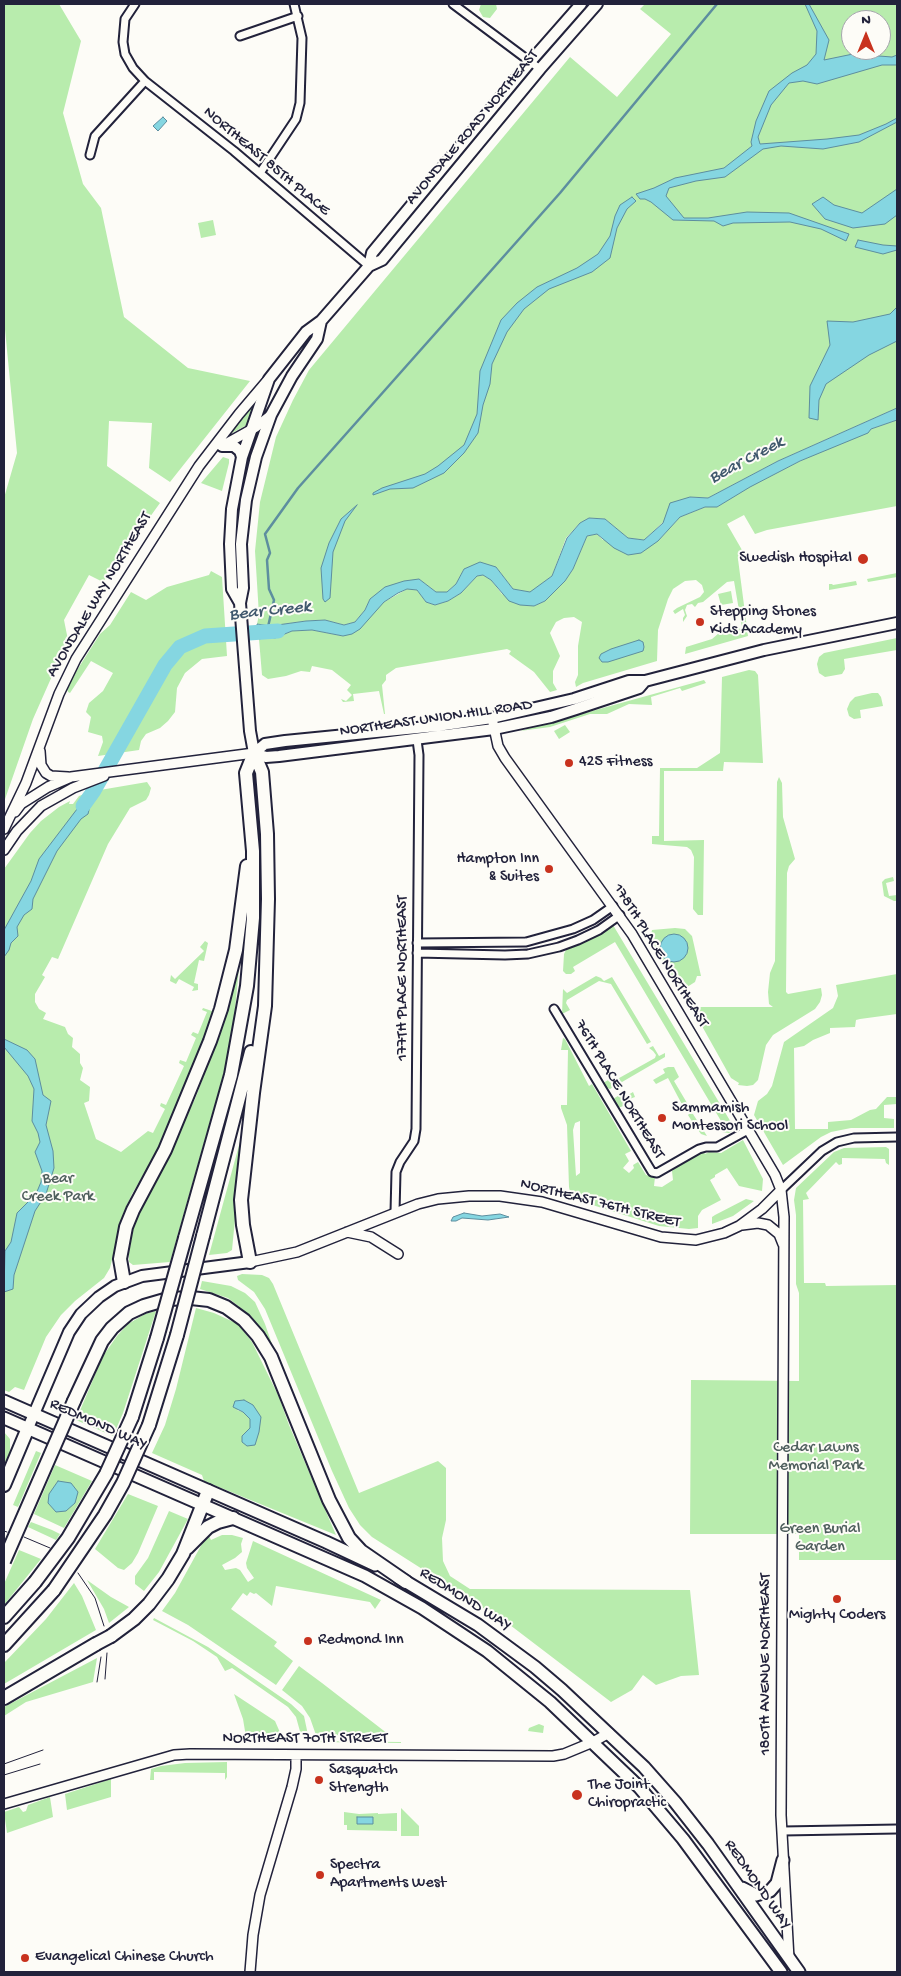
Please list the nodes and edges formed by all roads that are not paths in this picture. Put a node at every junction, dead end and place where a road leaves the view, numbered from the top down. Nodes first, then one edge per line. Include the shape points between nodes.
1 (135, 4) edge
2 (294, 4) edge
3 (453, 4) edge
4 (581, 4) edge
5 (597, 4) edge
6 (298, 16) junction
7 (240, 36) dead end
8 (530, 62) junction
9 (540, 69) junction
10 (145, 81) junction
11 (90, 155) dead end
12 (260, 173) junction
13 (369, 266) junction
14 (321, 321) junction
15 (269, 379) junction
16 (271, 415) junction
17 (250, 431) junction
18 (222, 446) junction
19 (242, 457) junction
20 (199, 466) junction
21 (240, 603) junction
22 (897, 623) edge
23 (645, 681) junction
24 (492, 718) junction
25 (494, 729) junction
26 (417, 740) junction
27 (40, 744) junction
28 (254, 753) junction
29 (115, 771) junction
30 (71, 777) junction
31 (251, 817) junction
32 (9, 820) junction
33 (4, 829) edge
34 (4, 850) edge
35 (613, 906) junction
36 (620, 915) junction
37 (417, 942) junction
38 (266, 948) junction
39 (417, 953) junction
40 (554, 1009) dead end
41 (748, 1130) junction
42 (897, 1138) edge
43 (781, 1190) junction
44 (395, 1212) junction
45 (739, 1226) junction
46 (347, 1232) junction
47 (784, 1248) junction
48 (398, 1254) dead end
49 (250, 1262) junction
50 (124, 1282) junction
51 (4, 1401) edge
52 (34, 1414) junction
53 (4, 1418) edge
54 (28, 1428) junction
55 (4, 1485) edge
56 (208, 1491) junction
57 (202, 1504) junction
58 (233, 1518) junction
59 (182, 1554) junction
60 (4, 1561) edge
61 (406, 1582) junction
62 (4, 1617) edge
63 (4, 1645) edge
64 (4, 1698) edge
65 (609, 1733) junction
66 (593, 1742) junction
67 (296, 1755) junction
68 (4, 1804) edge
69 (897, 1829) edge
70 (783, 1831) junction
71 (783, 1860) junction
72 (735, 1882) junction
73 (763, 1947) junction
74 (789, 1959) junction
75 (250, 1972) edge
76 (772, 1972) edge
77 (781, 1972) edge
78 (790, 1972) edge
79 (798, 1972) edge

1 - 10 street, NORTHEAST 85TH PLACE via 125,19 123,42 125,54
2 - 6 street
3 - 8 street
4 - 8 main road, AVONDALE ROAD NORTHEAST
5 - 9 main road, AVONDALE ROAD NORTHEAST
6 - 7 street
6 - 12 street via 302,38 302,86 296,119
8 - 9 street
8 - 13 main road, AVONDALE ROAD NORTHEAST via 372,253
9 - 13 main road, AVONDALE ROAD NORTHEAST via 382,260
10 - 11 street via 96,136
10 - 12 street, NORTHEAST 85TH PLACE
12 - 13 street, NORTHEAST 85TH PLACE
13 - 14 main road, AVONDALE ROAD NORTHEAST
14 - 15 main road, AVONDALE ROAD NORTHEAST via 306,332
14 - 16 main road via 317,339
15 - 17 main road, AVONDALE ROAD NORTHEAST
15 - 20 street, AVONDALE WAY NORTHEAST
16 - 17 street, AVONDALE WAY NORTHEAST
16 - 21 main road via 256,457 246,500
17 - 18 street, AVONDALE WAY NORTHEAST
17 - 19 main road, AVONDALE ROAD NORTHEAST
18 - 19 main road via 234,446
18 - 20 street, AVONDALE WAY NORTHEAST
19 - 21 main road, AVONDALE ROAD NORTHEAST via 232,509 230,544 232,589
20 - 27 street, AVONDALE WAY NORTHEAST via 76,659
21 - 28 main road
22 - 23 main road, NORTHEAST UNION HILL ROAD via 764,650
23 - 24 main road, NORTHEAST UNION HILL ROAD via 629,681 574,700
23 - 25 main road, NORTHEAST UNION HILL ROAD via 639,688 551,717
24 - 25 street, 178TH PLACE NORTHEAST
24 - 28 main road, NORTHEAST UNION HILL ROAD via 285,741 265,744
25 - 26 main road, NORTHEAST UNION HILL ROAD
25 - 35 street, 178TH PLACE NORTHEAST via 505,758
26 - 28 main road, NORTHEAST UNION HILL ROAD via 266,757
26 - 37 street, 177TH PLACE NORTHEAST
27 - 30 street via 40,762 44,770 51,776
27 - 32 street, AVONDALE WAY NORTHEAST
28 - 29 street, NORTHEAST UNION HILL ROAD
28 - 31 highway via 246,773
28 - 38 highway via 262,772 266,819
29 - 30 street, NORTHEAST UNION HILL ROAD
29 - 34 street via 47,802 34,812
30 - 32 street, NORTHEAST UNION HILL ROAD via 21,804
31 - 50 highway via 241,915 229,980 188,1097 126,1227 120,1259
31 - 62 highway, bridge via 253,918 240,1030 231,1075 157,1338 132,1417 106,1474 68,1538
32 - 33 street, AVONDALE WAY NORTHEAST
35 - 36 street, 178TH PLACE NORTHEAST
35 - 37 street via 573,930 526,942
36 - 39 street via 578,940 528,954
36 - 41 street, 178TH PLACE NORTHEAST
37 - 39 street, 177TH PLACE NORTHEAST
38 - 49 highway via 265,1006 241,1200 242,1225
38 - 63 highway, bridge via 246,1076 177,1335 149,1425 105,1515 54,1590
39 - 44 street, 177TH PLACE NORTHEAST via 416,1130 414,1142 396,1172
40 - 41 street, 76TH PLACE NORTHEAST via 652,1172 657,1173 699,1149 717,1147
41 - 43 street, 178TH PLACE NORTHEAST
42 - 43 street, NORTHEAST 76TH STREET via 854,1138 837,1142 822,1151
43 - 45 street, NORTHEAST 76TH STREET
43 - 47 street, 180TH AVENUE NORTHEAST
44 - 45 street, NORTHEAST 76TH STREET via 438,1199 492,1195 550,1203 673,1239 706,1238
44 - 46 street, NORTHEAST 76TH STREET
45 - 47 street via 768,1225 778,1234
46 - 48 street via 371,1237
46 - 49 street, NORTHEAST 76TH STREET via 297,1252
47 - 70 street, 180TH AVENUE NORTHEAST
49 - 50 main road, NORTHEAST 76TH STREET via 152,1274
50 - 52 main road, NORTHEAST 76TH STREET via 99,1297 76,1320
51 - 52 main road, REDMOND WAY
52 - 54 main road, NORTHEAST 76TH STREET
52 - 56 main road, REDMOND WAY
53 - 54 main road, REDMOND WAY
54 - 55 highway
54 - 57 main road, REDMOND WAY
56 - 57 highway
56 - 61 main road, REDMOND WAY
57 - 58 main road, REDMOND WAY
57 - 59 highway
58 - 59 highway via 208,1526
58 - 66 main road, REDMOND WAY via 365,1576 422,1608 487,1651
59 - 64 highway, bridge via 168,1579 145,1608 111,1636
60 - 61 highway, bridge via 102,1341 112,1328 144,1306 168,1299 191,1298 209,1300 226,1307 258,1336 271,1357 329,1500 349,1538 361,1551
61 - 65 main road, REDMOND WAY via 507,1646
65 - 66 street, NORTHEAST 70TH STREET
65 - 72 main road, REDMOND WAY via 675,1802
66 - 67 street, NORTHEAST 70TH STREET via 553,1756
66 - 73 main road, REDMOND WAY via 661,1812
67 - 68 street, NORTHEAST 70TH STREET via 174,1755
67 - 75 street via 292,1787 260,1895
69 - 70 street
70 - 71 street, 180TH AVENUE NORTHEAST
71 - 72 main road via 777,1883 768,1893 750,1893
71 - 74 street, 180TH AVENUE NORTHEAST
72 - 74 main road, REDMOND WAY
73 - 76 main road via 763,1957
73 - 77 main road, REDMOND WAY
74 - 78 main road
74 - 79 main road, REDMOND WAY

